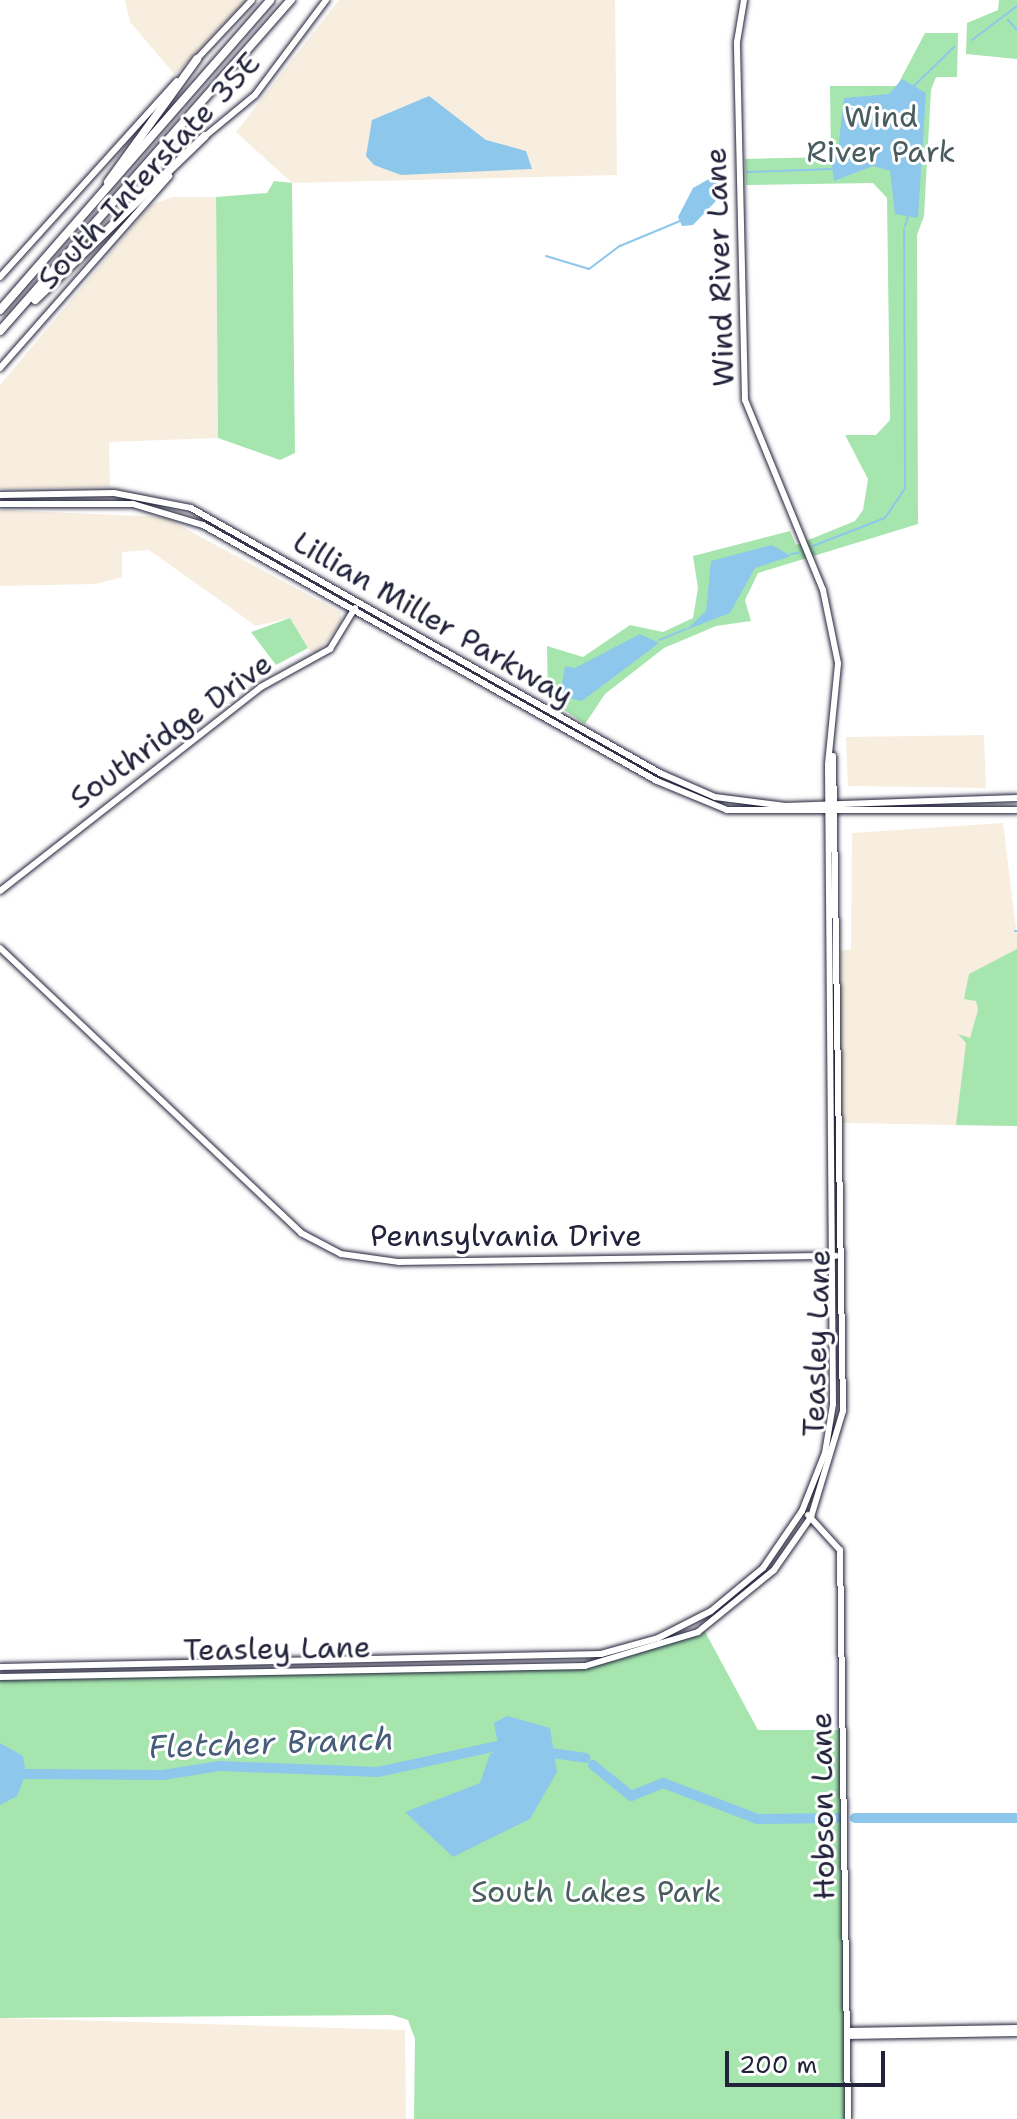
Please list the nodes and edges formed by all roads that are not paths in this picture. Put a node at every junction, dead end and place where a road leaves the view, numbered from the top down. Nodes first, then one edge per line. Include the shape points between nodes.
1 (252, 0) edge
2 (270, 0) edge
3 (291, 0) edge
4 (326, 0) edge
5 (744, 0) edge
6 (197, 59) junction
7 (205, 136) junction
8 (88, 213) junction
9 (0, 277) edge
10 (0, 310) edge
11 (15, 316) junction
12 (0, 331) edge
13 (0, 368) edge
14 (0, 495) edge
15 (28, 495) junction
16 (143, 497) junction
17 (0, 504) edge
18 (30, 504) junction
19 (135, 504) junction
20 (254, 543) junction
21 (249, 551) junction
22 (359, 602) junction
23 (354, 611) junction
24 (833, 756) junction
25 (1017, 798) edge
26 (829, 803) junction
27 (839, 803) junction
28 (1017, 810) edge
29 (829, 813) junction
30 (839, 813) junction
31 (0, 891) edge
32 (830, 913) junction
33 (839, 913) junction
34 (0, 948) edge
35 (840, 978) junction
36 (830, 984) junction
37 (833, 1256) junction
38 (842, 1256) junction
39 (802, 1511) junction
40 (811, 1517) junction
41 (0, 1667) edge
42 (0, 1677) edge
43 (1017, 2030) edge
44 (847, 2034) junction
45 (848, 2119) edge

1 - 6 main road, South Interstate 35E
2 - 8 highway
3 - 11 highway
4 - 7 main road, South Interstate 35E via 255,95
5 - 24 main road, Wind River Lane via 737,42 743,382 755,436 833,626
6 - 8 highway
6 - 9 main road, South Interstate 35E
7 - 11 highway
7 - 13 main road, South Interstate 35E
8 - 10 highway
11 - 12 highway
14 - 15 main road, Lillian Miller Parkway
15 - 16 main road, Lillian Miller Parkway
15 - 18 main road
16 - 19 main road
16 - 20 main road, Lillian Miller Parkway via 191,508
17 - 18 main road, Lillian Miller Parkway
18 - 19 main road, Lillian Miller Parkway
19 - 21 main road, Lillian Miller Parkway via 169,511
20 - 21 main road
20 - 22 main road, Lillian Miller Parkway
21 - 23 main road, Lillian Miller Parkway
22 - 23 main road, Southridge Drive
22 - 26 main road, Lillian Miller Parkway via 693,789 762,805
23 - 29 main road, Lillian Miller Parkway via 690,798 752,813
23 - 31 main road, Southridge Drive via 330,649 261,687
24 - 26 main road, Wind River Lane
24 - 27 main road, Wind River Lane
25 - 27 main road
26 - 27 main road, Lillian Miller Parkway
26 - 29 main road, Wind River Lane
27 - 30 main road, Wind River Lane
28 - 30 main road
29 - 30 main road, Lillian Miller Parkway
29 - 32 main road, Teasley Lane
30 - 33 main road, Teasley Lane
32 - 33 main road
32 - 36 main road, Teasley Lane
33 - 35 main road, Teasley Lane
34 - 37 main road, Pennsylvania Drive via 301,1233 341,1254 399,1262
35 - 36 main road
35 - 38 main road, Teasley Lane
36 - 37 main road, Teasley Lane
37 - 38 main road, Pennsylvania Drive
37 - 39 main road, Teasley Lane via 831,1424
38 - 40 main road, Teasley Lane via 841,1426
39 - 40 main road, Hobson Lane
39 - 41 main road, Teasley Lane via 763,1568 711,1611 658,1638 601,1654
40 - 42 main road, Teasley Lane via 774,1570 732,1609 664,1648 608,1663
40 - 44 main road, Hobson Lane via 840,1550
43 - 44 main road
44 - 45 main road, Hobson Lane

